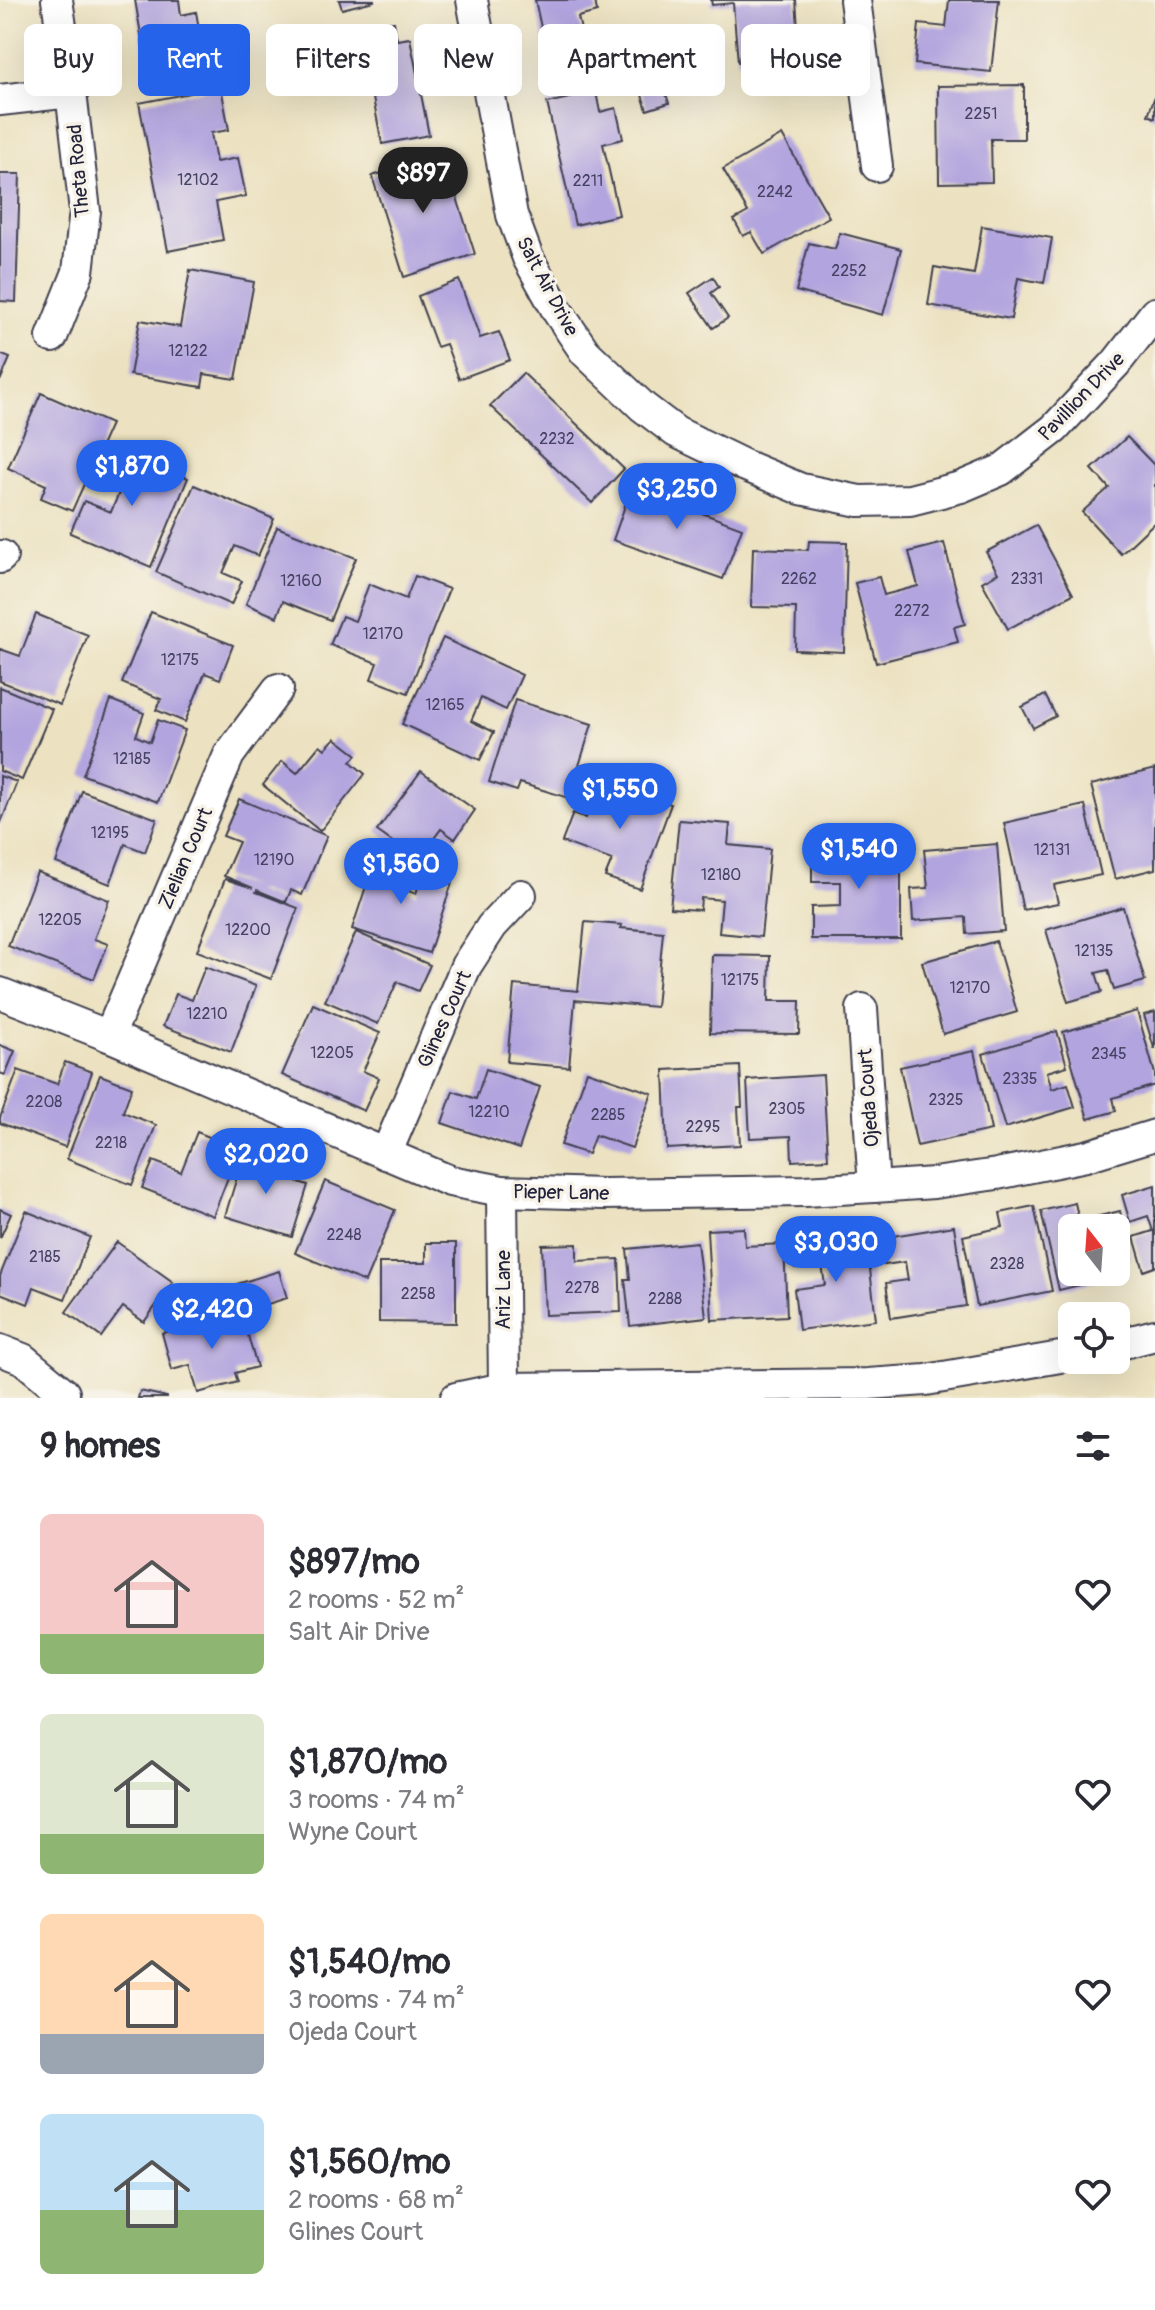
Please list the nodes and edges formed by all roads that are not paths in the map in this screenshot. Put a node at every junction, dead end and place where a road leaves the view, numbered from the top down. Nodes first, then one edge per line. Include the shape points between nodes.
1 (57, 0) edge
2 (472, 0) edge
3 (855, 0) edge
4 (61, 24) edge
5 (36, 96) edge
6 (71, 96) edge
7 (0, 100) edge
8 (877, 166) dead end
9 (1155, 313) edge
10 (52, 337) dead end
11 (859, 501) joint
12 (278, 689) dead end
13 (521, 895) dead end
14 (0, 993) edge
15 (862, 1009) dead end
16 (109, 1036) junction
17 (1155, 1135) edge
18 (386, 1154) junction
19 (874, 1187) junction
20 (502, 1191) junction
21 (1155, 1335) edge
22 (1130, 1341) edge
23 (0, 1350) edge
24 (1058, 1358) edge
25 (504, 1388) junction
26 (927, 1389) edge
27 (63, 1396) edge
28 (456, 1398) edge

1 - 4 street, Theta Road
2 - 11 street, Salt Air Drive via 512,215 528,258 585,352 676,432 801,489
3 - 8 street
5 - 7 street
6 - 10 street, Theta Road via 85,211 78,272
9 - 11 street, Pavillion Drive via 1054,429 1001,470 910,500
12 - 16 street, Zielian Court via 229,755
13 - 18 street, Glines Court via 466,966
14 - 16 street, Pieper Lane
15 - 19 street, Ojeda Court
16 - 18 street, Pieper Lane
17 - 19 street, Pieper Lane via 997,1174
18 - 20 street, Pieper Lane via 450,1181
19 - 20 street, Pieper Lane via 603,1194
20 - 25 street, Ariz Lane
21 - 22 street
23 - 27 street via 23,1359
24 - 26 street
25 - 26 street via 868,1384
25 - 28 street

